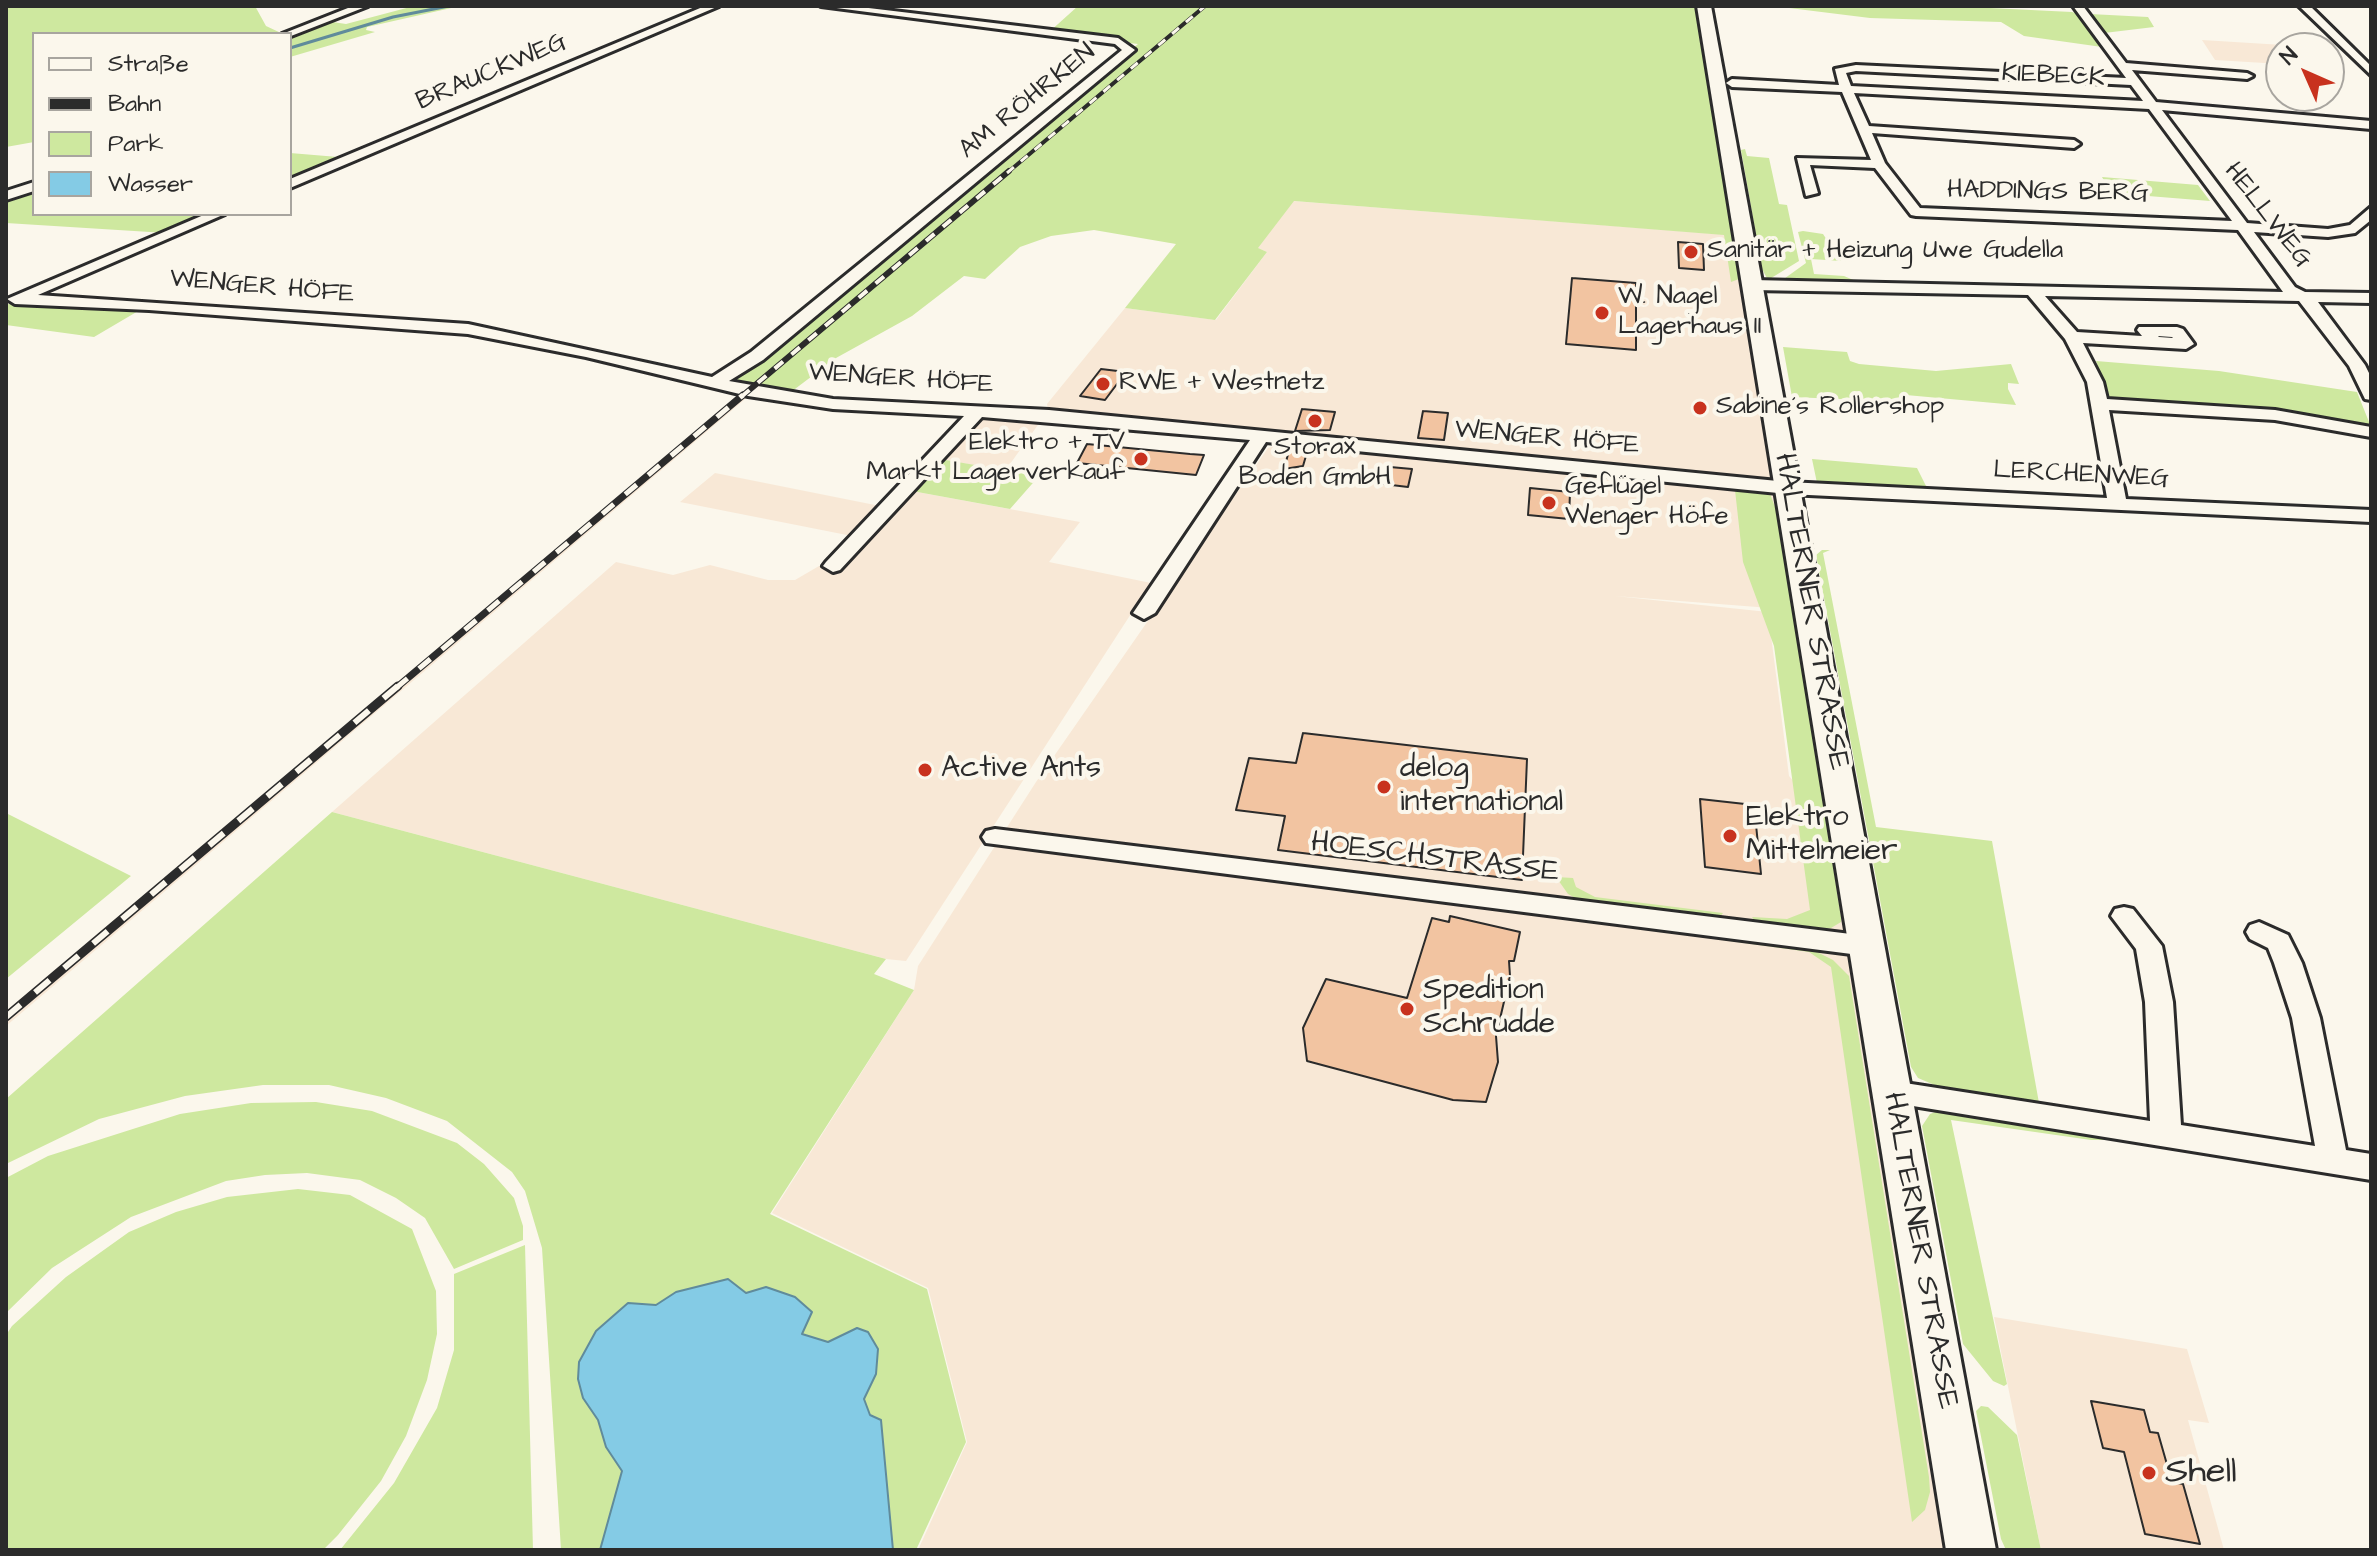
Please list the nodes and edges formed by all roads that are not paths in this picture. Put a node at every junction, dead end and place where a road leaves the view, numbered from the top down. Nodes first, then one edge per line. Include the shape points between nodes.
1 (363, 6) edge
2 (714, 6) edge
3 (826, 6) edge
4 (1704, 6) edge
5 (2078, 6) edge
6 (2304, 6) edge
7 (292, 32) edge
8 (2123, 66) junction
9 (2371, 72) edge
10 (2247, 76) dead end
11 (2135, 82) junction
12 (1732, 83) dead end
13 (1844, 87) junction
14 (2151, 106) junction
15 (2371, 125) edge
16 (1865, 129) junction
17 (2074, 144) dead end
18 (1879, 164) junction
19 (292, 183) edge
20 (32, 187) edge
21 (1811, 193) dead end
22 (6, 196) edge
23 (2371, 211) edge
24 (213, 216) edge
25 (2240, 226) junction
26 (1753, 285) junction
27 (2033, 292) junction
28 (2299, 295) junction
29 (2371, 298) edge
30 (11, 301) edge
31 (2072, 337) junction
32 (2154, 342) dead end
33 (714, 383) junction
34 (2371, 395) edge
35 (2100, 404) junction
36 (979, 410) junction
37 (2371, 432) edge
38 (1260, 438) junction
39 (1788, 488) junction
40 (2118, 504) junction
41 (2371, 516) edge
42 (833, 566) dead end
43 (1144, 613) dead end
44 (995, 837) dead end
45 (2124, 916) dead end
46 (2259, 932) dead end
47 (1867, 946) junction
48 (1892, 1093) junction
49 (2166, 1135) junction
50 (2333, 1161) junction
51 (2371, 1167) edge
52 (1971, 1550) edge

1 - 7 street
2 - 19 street, BRAUCKWEG
3 - 33 street, AM RÖHRKEN via 1118,41 1129,50 757,356
4 - 26 main road, HALTERNER STRASSE
5 - 8 street, HELLWEG
6 - 9 street
8 - 10 street
8 - 11 street, HELLWEG
11 - 13 street via 1843,68 1839,71
11 - 14 street, HELLWEG
12 - 13 street, KIEBECK
13 - 14 street, KIEBECK
13 - 16 street, HADDINGS BERG
14 - 15 street, KIEBECK
14 - 25 street, HELLWEG
16 - 17 street, HADDINGS BERG
16 - 18 street, HADDINGS BERG
18 - 21 street via 1802,161
18 - 25 street, HADDINGS BERG via 1916,212
20 - 22 street
23 - 25 street, HADDINGS BERG via 2346,232
24 - 30 street
25 - 28 street, HELLWEG
26 - 27 street
26 - 39 main road, HALTERNER STRASSE
27 - 28 street
27 - 31 street
28 - 29 street
28 - 34 street, HELLWEG via 2309,300 2357,365
30 - 33 street, WENGER HÖFE via 149,305 468,329
31 - 32 street
31 - 35 street
33 - 36 street, WENGER HÖFE via 833,404
35 - 37 street via 2275,415
35 - 40 street
36 - 38 street, WENGER HÖFE
36 - 42 street
38 - 39 street, WENGER HÖFE
38 - 43 street
39 - 40 street, LERCHENWEG
39 - 47 main road, HALTERNER STRASSE
40 - 41 street, LERCHENWEG
44 - 47 street, HOESCHSTRASSE
45 - 49 street via 2149,946 2159,1002
46 - 50 street via 2278,942 2306,1018
47 - 48 main road, HALTERNER STRASSE
48 - 49 street
48 - 52 main road, HALTERNER STRASSE
49 - 50 street
50 - 51 street

